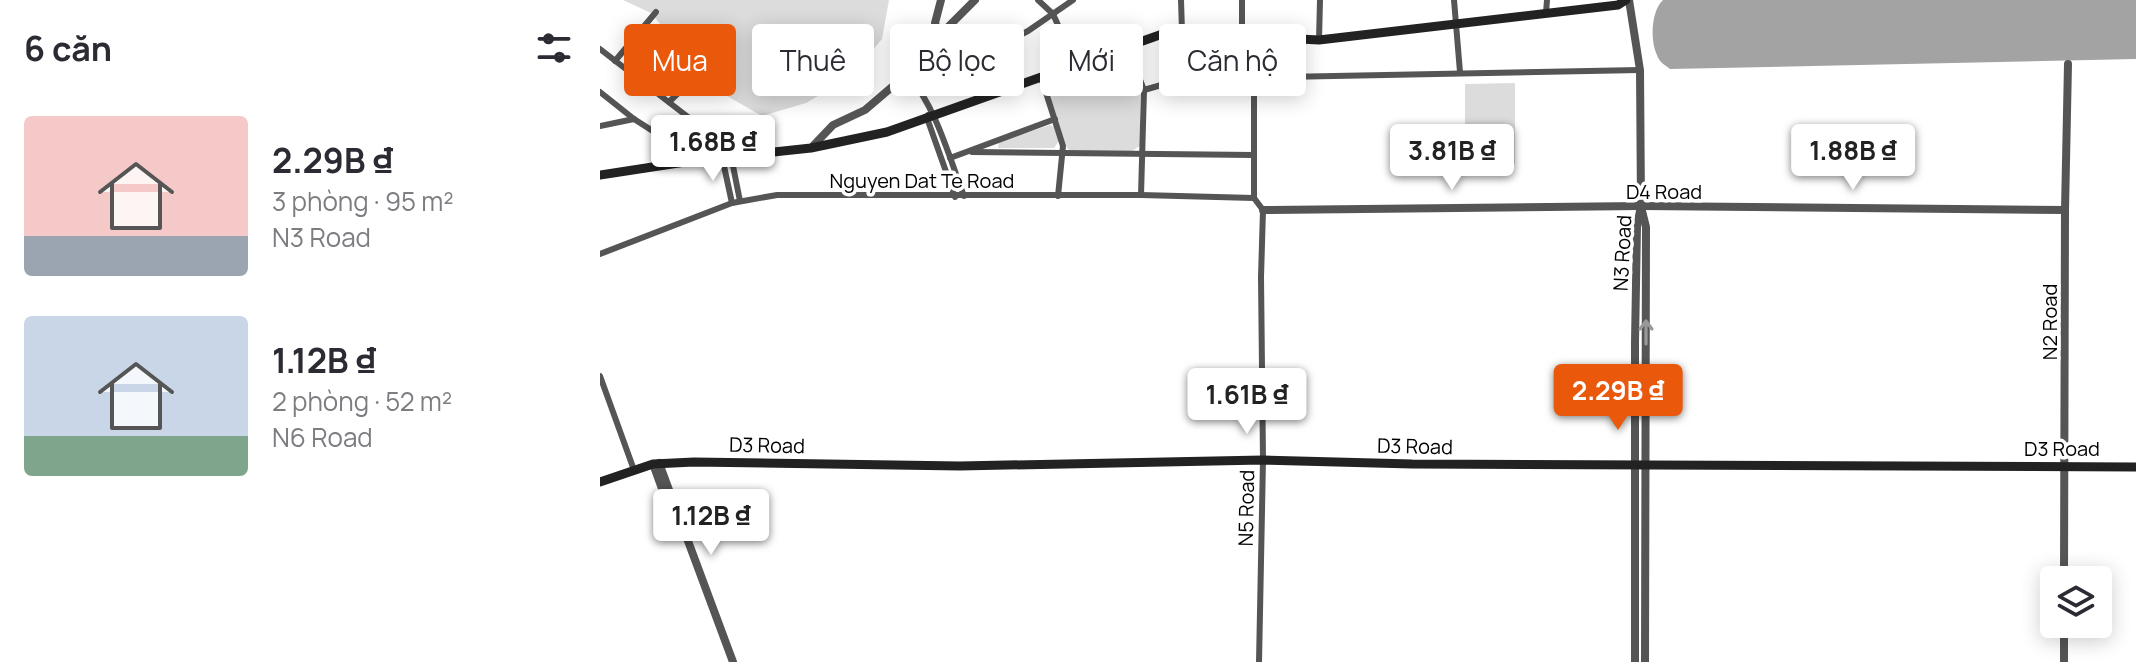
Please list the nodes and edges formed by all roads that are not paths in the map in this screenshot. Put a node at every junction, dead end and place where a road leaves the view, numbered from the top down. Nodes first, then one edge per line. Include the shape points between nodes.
1 (941, 0) edge
2 (975, 0) edge
3 (1038, 0) edge
4 (1073, 0) edge
5 (1181, 0) edge
6 (1242, 0) edge
7 (1320, 0) edge
8 (1454, 0) edge
9 (1547, 0) edge
10 (1627, 0) edge
11 (656, 12) dead end
12 (1546, 13) junction
13 (1053, 14) junction
14 (935, 24) edge
15 (952, 24) edge
16 (1058, 24) edge
17 (1182, 24) edge
18 (1242, 24) edge
19 (1456, 24) junction
20 (1024, 33) edge
21 (1306, 39) edge
22 (1319, 40) junction
23 (600, 49) edge
24 (615, 61) junction
25 (2068, 64) dead end
26 (1640, 70) junction
27 (1460, 72) junction
28 (1306, 76) edge
29 (1040, 77) edge
30 (1159, 86) edge
31 (890, 89) edge
32 (1144, 90) joint
33 (600, 92) edge
34 (675, 96) edge
35 (925, 96) edge
36 (1047, 96) edge
37 (1254, 96) edge
38 (669, 102) junction
39 (931, 114) junction
40 (634, 119) junction
41 (1055, 119) junction
42 (600, 126) edge
43 (811, 148) junction
44 (972, 152) junction
45 (1061, 152) junction
46 (743, 155) junction
47 (1142, 155) junction
48 (1254, 155) junction
49 (726, 157) junction
50 (950, 158) junction
51 (698, 160) junction
52 (600, 175) edge
53 (1141, 195) junction
54 (964, 196) junction
55 (1058, 196) junction
56 (955, 197) junction
57 (1254, 198) junction
58 (736, 202) junction
59 (1641, 206) junction
60 (1263, 210) junction
61 (2065, 210) junction
62 (600, 254) edge
63 (600, 376) edge
64 (1263, 460) junction
65 (656, 463) junction
66 (1640, 464) junction
67 (2065, 465) junction
68 (2136, 467) edge
69 (634, 470) junction
70 (600, 482) edge
71 (2064, 566) edge
72 (1635, 607) junction
73 (1646, 607) junction
74 (2064, 638) edge
75 (731, 662) edge
76 (1259, 662) edge
77 (1635, 662) edge
78 (1645, 662) edge
79 (2064, 662) edge

1 - 14 street
2 - 15 street
3 - 13 street
4 - 13 street
5 - 17 street
6 - 18 street
7 - 22 street
8 - 19 street
9 - 12 street
10 - 12 main road
10 - 26 street, N3 Road
11 - 24 street
12 - 19 main road
13 - 16 street
13 - 20 street
19 - 22 main road
19 - 27 street
21 - 22 main road
23 - 24 street
24 - 38 street
25 - 61 street, N2 Road
26 - 27 street
26 - 59 street, N3 Road
27 - 28 street
29 - 39 main road
30 - 32 street
31 - 43 street via 865,110 833,125
32 - 47 street
33 - 40 street
34 - 38 street
35 - 39 street
36 - 41 street
37 - 48 street
38 - 46 street
39 - 43 main road via 887,132
39 - 50 street
39 - 56 street
40 - 42 street
40 - 51 street
41 - 44 street
41 - 45 street
43 - 46 main road
44 - 45 street
44 - 50 street
45 - 47 street
45 - 55 street
46 - 49 main road
47 - 48 street
47 - 53 street
48 - 57 street
49 - 51 main road
49 - 58 street
50 - 54 street
51 - 52 main road
53 - 55 street, Nguyen Dat Te Road
53 - 57 street, Nguyen Dat Te Road
54 - 55 street, Nguyen Dat Te Road
54 - 56 street, Nguyen Dat Te Road
56 - 58 street, Nguyen Dat Te Road via 777,195
57 - 60 street
58 - 62 street, Nguyen Dat Te Road
59 - 60 street, D4 Road
59 - 61 street, D4 Road
59 - 66 street, N3 Road via 1646,227
60 - 64 street, N5 Road
61 - 67 street, N2 Road
63 - 69 street
64 - 65 main road, D3 Road via 960,466
64 - 66 main road, D3 Road
64 - 76 street, N5 Road
65 - 69 main road, D3 Road
65 - 75 street
66 - 67 main road, D3 Road
66 - 72 street, N3 Road
66 - 73 street, N3 Road
67 - 68 main road, D3 Road
67 - 71 street, N2 Road
69 - 70 main road, D3 Road
72 - 73 street
72 - 77 street, N3 Road
73 - 78 street, N3 Road
74 - 79 street

